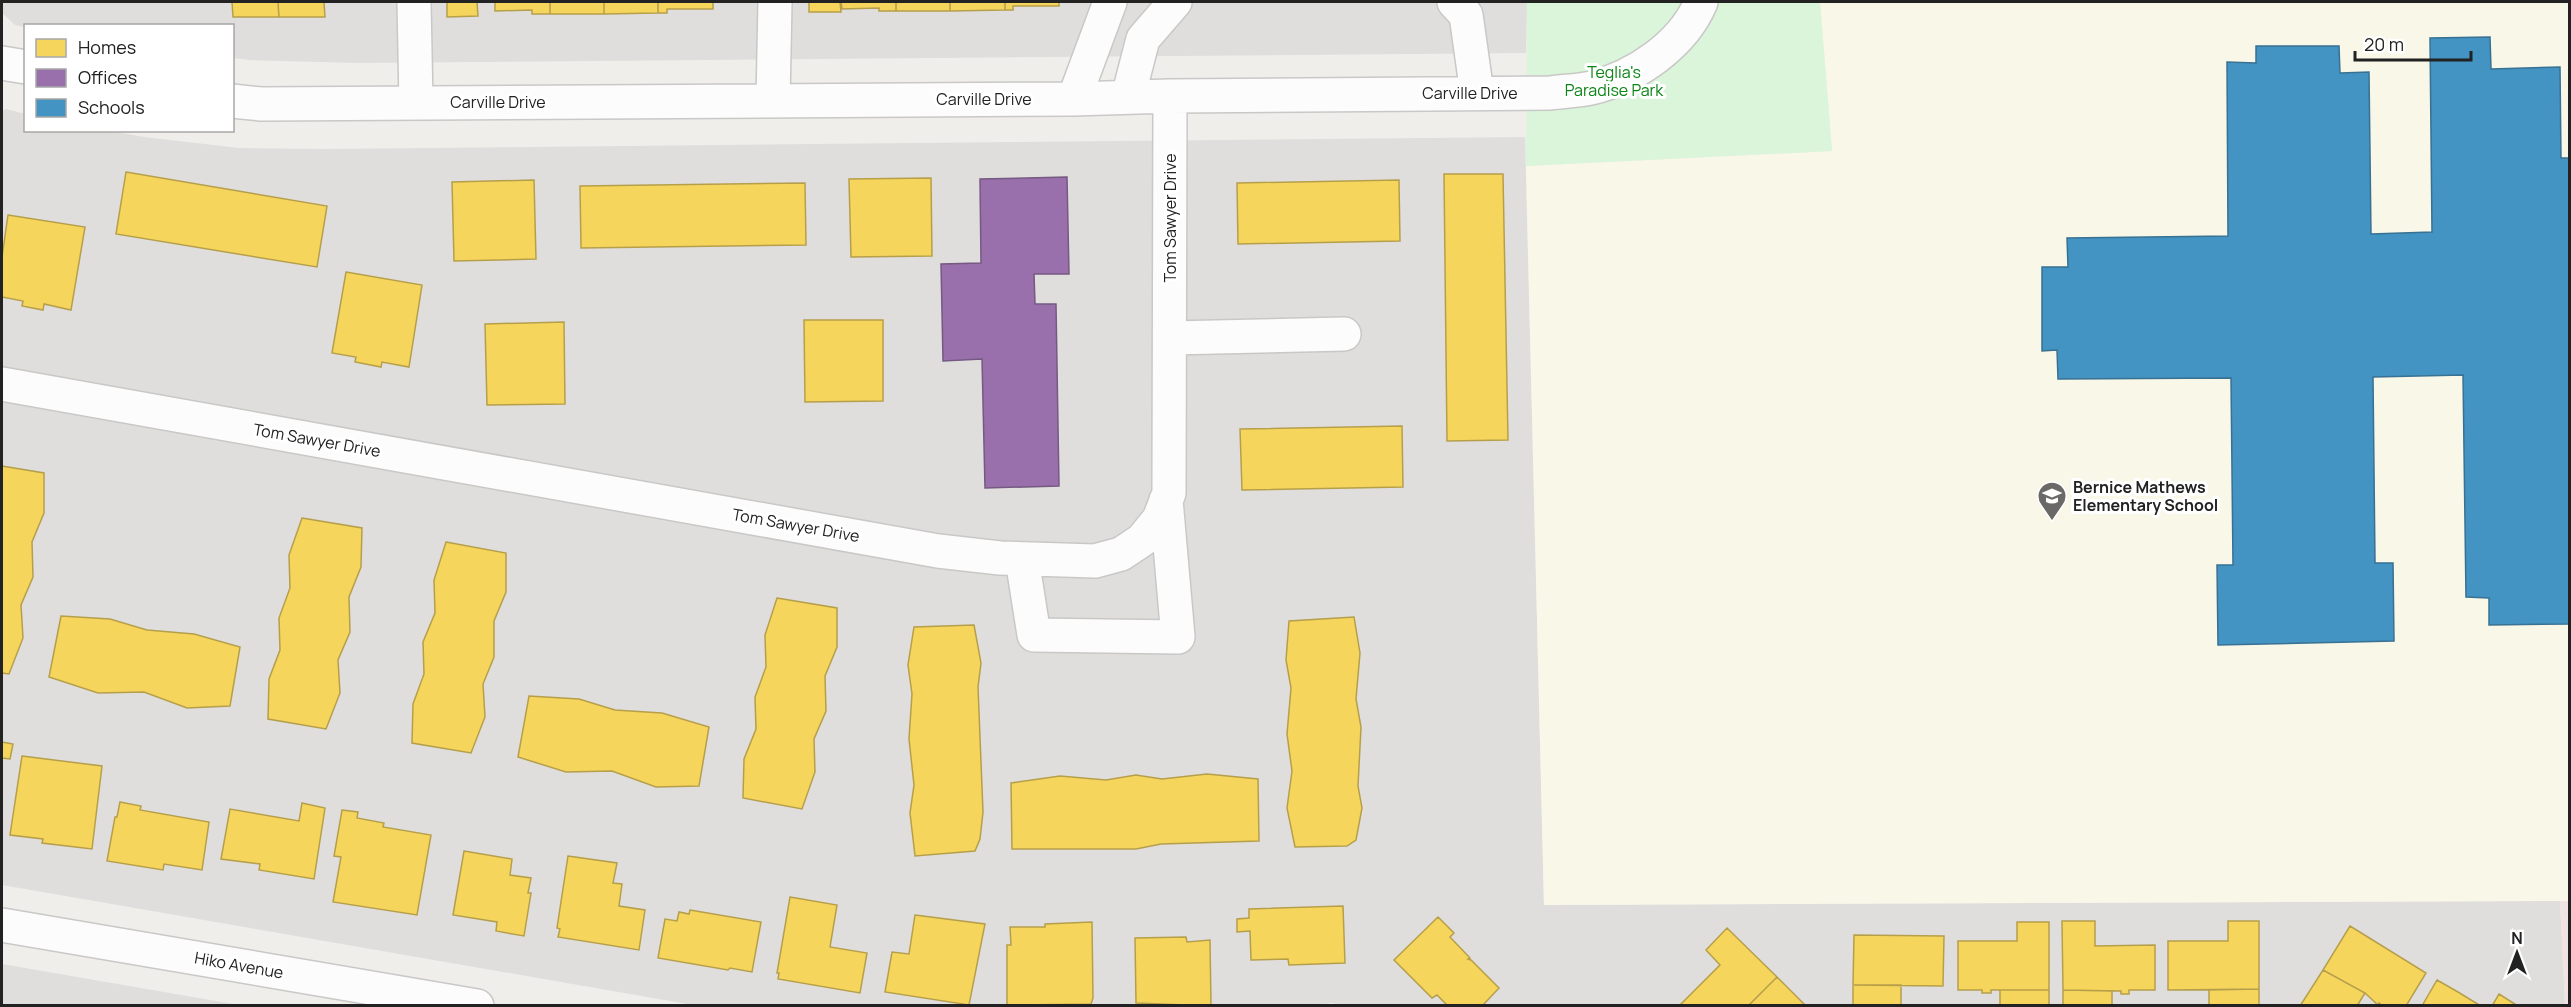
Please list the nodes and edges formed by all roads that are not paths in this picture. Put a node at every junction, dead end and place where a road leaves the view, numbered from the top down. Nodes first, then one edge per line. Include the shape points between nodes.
1 (414, 2) edge
2 (775, 2) edge
3 (1110, 2) edge
4 (1454, 2) edge
5 (1701, 2) edge
6 (1171, 4) edge
7 (2, 63) edge
8 (24, 67) edge
9 (1477, 93) junction
10 (1170, 96) junction
11 (1128, 97) junction
12 (1074, 99) junction
13 (773, 100) junction
14 (234, 101) edge
15 (416, 103) junction
16 (1344, 334) dead end
17 (1170, 338) junction
18 (2, 384) edge
19 (1167, 500) junction
20 (1022, 559) junction
21 (2, 925) edge
22 (477, 1005) edge

1 - 15 street
2 - 13 street
3 - 12 street
4 - 9 street via 1466,15
5 - 9 street, Carville Drive via 1673,42 1626,75 1591,88 1550,93
6 - 11 street via 1143,39
7 - 8 street
9 - 10 street, Carville Drive
10 - 11 street, Carville Drive
10 - 17 street, Tom Sawyer Drive
11 - 12 street, Carville Drive
12 - 13 street, Carville Drive
13 - 15 street, Carville Drive
14 - 15 street, Carville Drive
16 - 17 street
17 - 19 street, Tom Sawyer Drive
18 - 20 street, Tom Sawyer Drive via 938,551
19 - 20 street, Tom Sawyer Drive via 1159,519 1142,540 1120,554 1095,561
19 - 20 street via 1178,637 1034,636
21 - 22 street, Hiko Avenue

